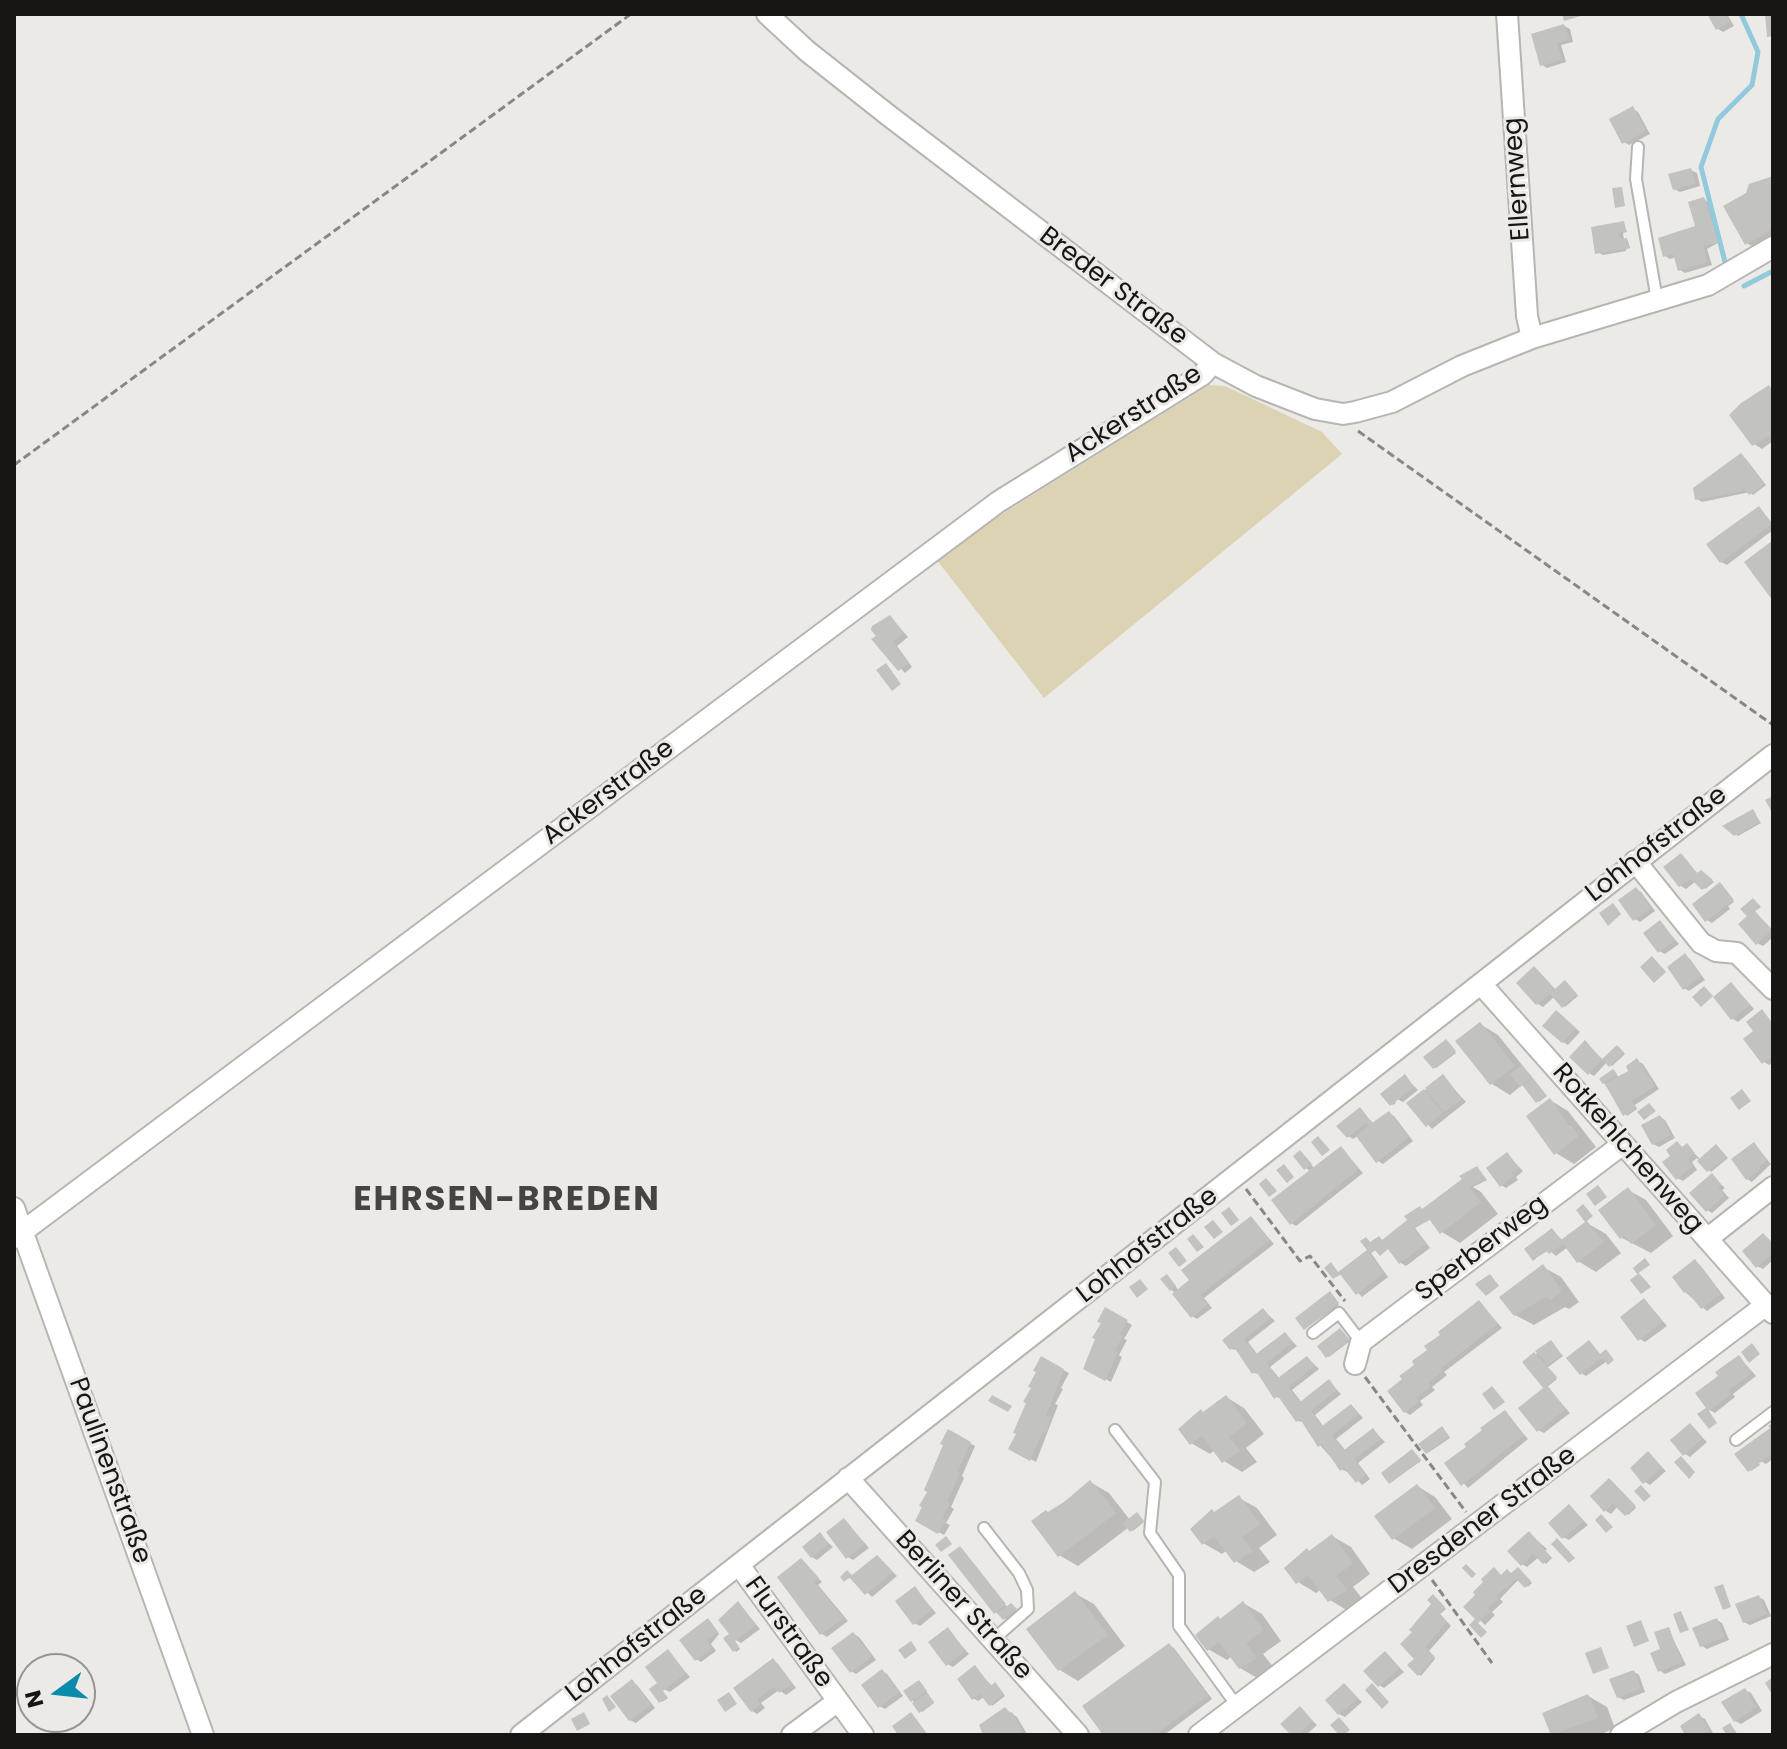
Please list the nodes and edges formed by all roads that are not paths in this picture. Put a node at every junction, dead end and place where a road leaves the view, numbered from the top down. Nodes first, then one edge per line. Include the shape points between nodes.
1 (767, 14) edge
2 (1512, 16) edge
3 (1638, 147) dead end
4 (1773, 247) edge
5 (1657, 300) junction
6 (1532, 338) junction
7 (1213, 363) junction
8 (1773, 755) edge
9 (1635, 861) junction
10 (1482, 985) junction
11 (1773, 989) edge
12 (1623, 1144) junction
13 (1773, 1187) edge
14 (14, 1208) edge
15 (18, 1235) edge
16 (1707, 1239) junction
17 (1769, 1309) edge
18 (1313, 1333) dead end
19 (1361, 1342) junction
20 (1355, 1364) road end
21 (1773, 1412) edge
22 (1115, 1430) dead end
23 (1736, 1440) dead end
24 (848, 1478) junction
25 (984, 1528) dead end
26 (739, 1565) junction
27 (994, 1639) junction
28 (1773, 1654) edge
29 (838, 1701) junction
30 (1237, 1706) junction
31 (203, 1735) edge
32 (521, 1735) edge
33 (792, 1735) edge
34 (863, 1735) edge
35 (1078, 1735) edge
36 (1199, 1735) edge
37 (1621, 1735) edge

1 - 7 street, Breder Straße via 888,115
2 - 6 street, Ellernweg
3 - 5 lane via 1636,179
4 - 5 street, Breder Straße via 1708,285
5 - 6 street, Breder Straße
6 - 7 street, Breder Straße via 1392,402 1343,414 1294,403
7 - 15 street, Ackerstraße via 1202,375 998,502
8 - 9 street, Lohhofstraße
9 - 10 street, Lohhofstraße
9 - 11 street via 1701,943 1737,953
10 - 12 street, Rotkehlchenweg
10 - 24 street, Lohhofstraße
12 - 16 street, Rotkehlchenweg
12 - 19 street, Sperberweg
13 - 16 street
14 - 15 street, Paulinenstraße
15 - 31 street, Paulinenstraße
16 - 17 street, Rotkehlchenweg
17 - 30 street, Dresdener Straße
18 - 19 lane via 1339,1313
19 - 20 street
21 - 23 lane
22 - 30 lane via 1155,1482 1150,1533 1179,1575 1179,1626
24 - 26 street, Lohhofstraße
24 - 27 street, Berliner Straße
25 - 27 lane via 1027,1590 1028,1609
26 - 29 street, Flurstraße
26 - 32 street, Lohhofstraße
27 - 35 street, Berliner Straße
28 - 37 street
29 - 33 street, Flurstraße
29 - 34 street, Flurstraße
30 - 36 street, Dresdener Straße

